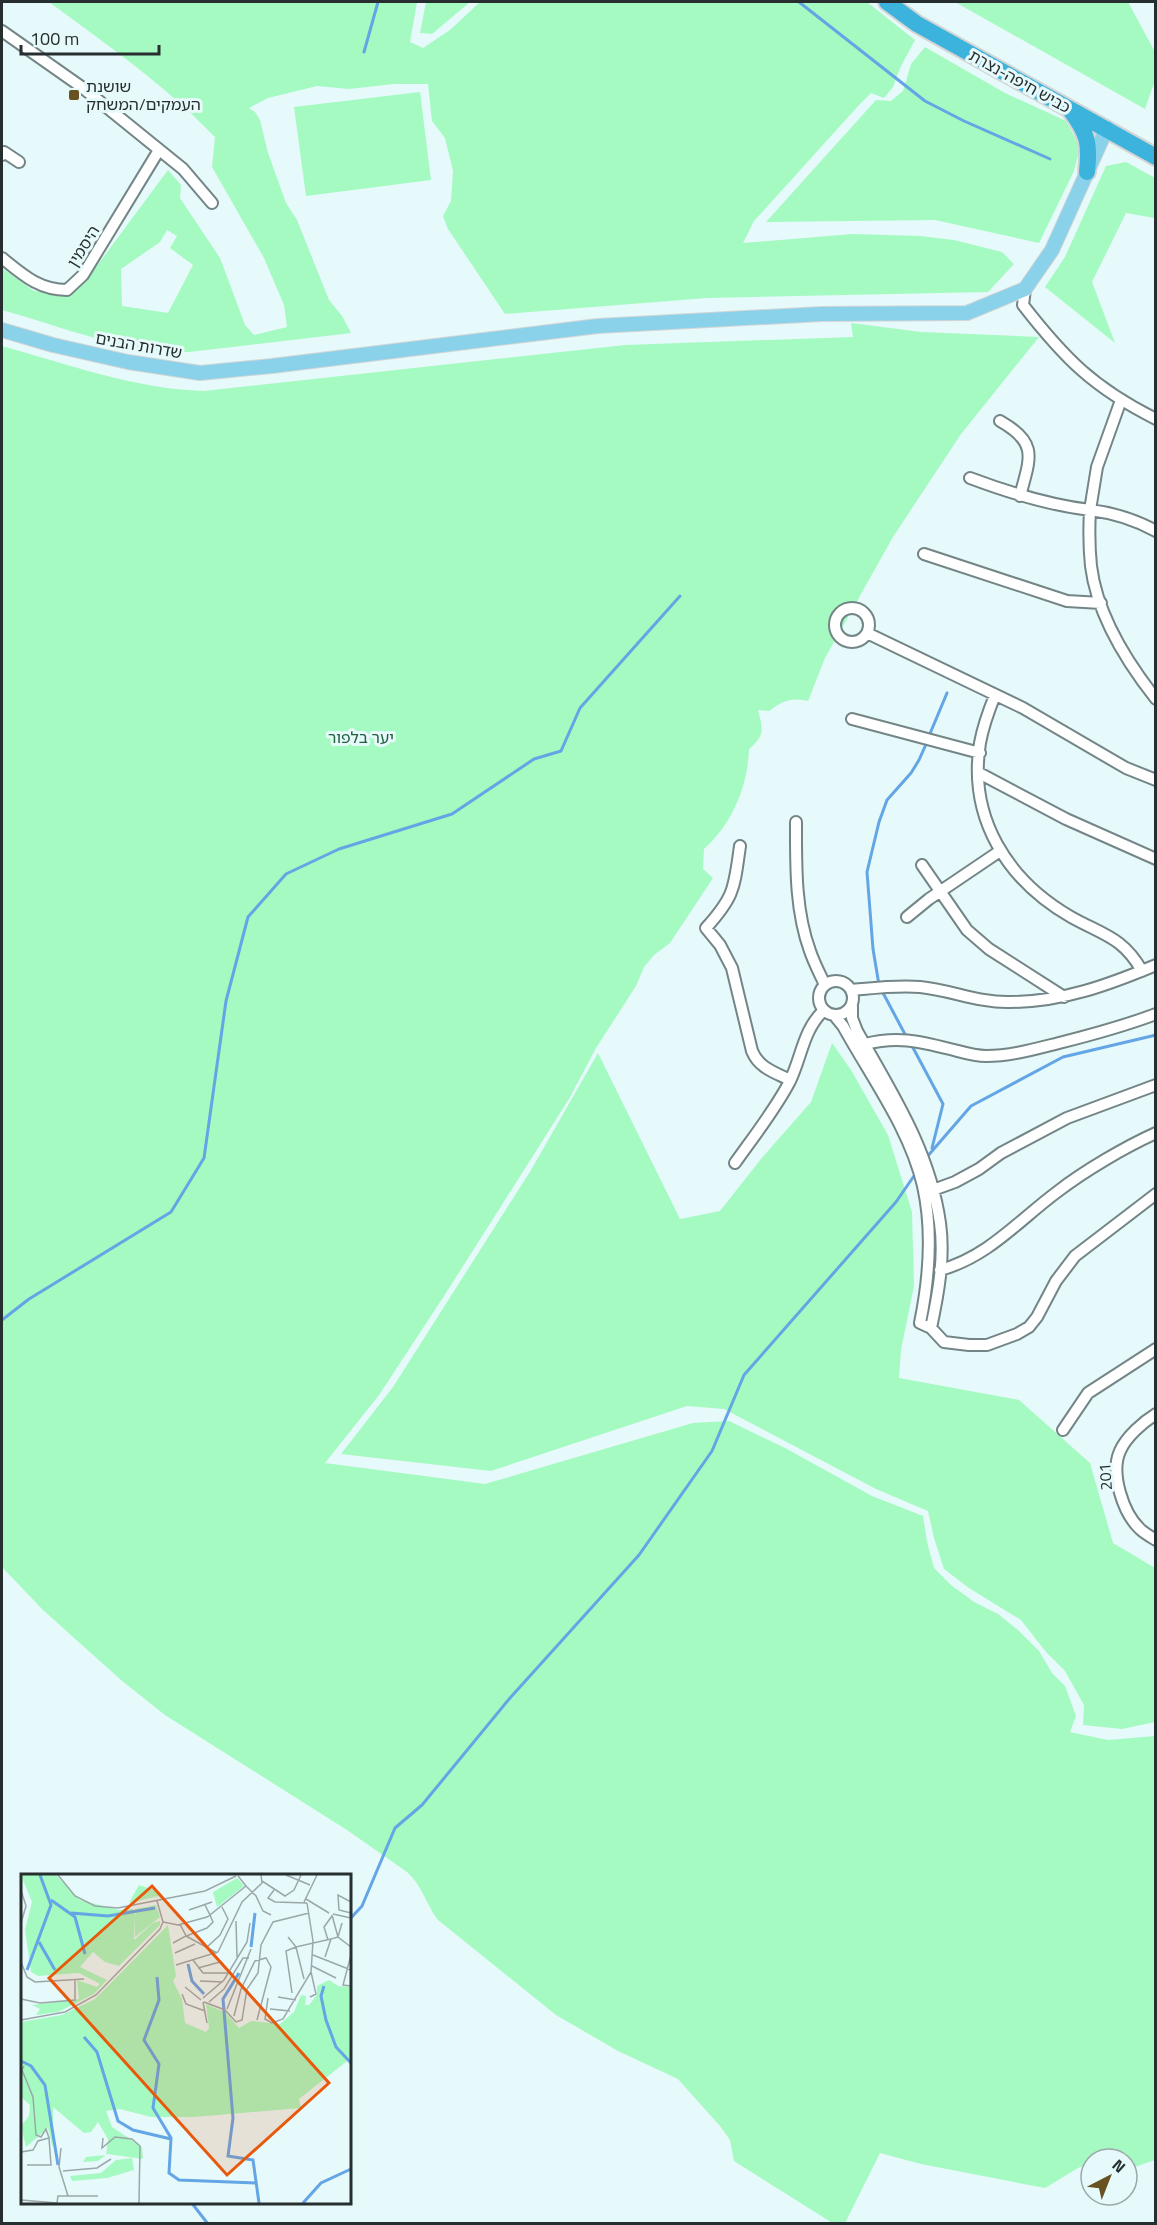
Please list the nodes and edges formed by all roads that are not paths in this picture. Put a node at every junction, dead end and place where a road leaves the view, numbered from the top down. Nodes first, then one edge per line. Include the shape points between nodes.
1 (887, 2) edge
2 (2, 31) edge
3 (1069, 108) junction
4 (1107, 128) junction
5 (159, 150) junction
6 (2, 155) edge
7 (1155, 157) edge
8 (19, 162) dead end
9 (1087, 172) junction
10 (212, 204) dead end
11 (2, 258) edge
12 (1025, 289) junction
13 (2, 330) edge
14 (1121, 400) junction
15 (1155, 419) edge
16 (1000, 421) dead end
17 (970, 478) dead end
18 (1020, 496) junction
19 (1090, 510) junction
20 (1155, 531) edge
21 (924, 554) dead end
22 (1101, 603) junction
23 (867, 633) dead end
24 (1153, 691) edge
25 (995, 694) junction
26 (852, 719) dead end
27 (980, 753) junction
28 (979, 772) junction
29 (1155, 780) edge
30 (796, 822) dead end
31 (740, 846) dead end
32 (1000, 851) junction
33 (1155, 859) edge
34 (922, 865) dead end
35 (940, 892) junction
36 (907, 917) dead end
37 (1155, 966) edge
38 (1142, 971) junction
39 (825, 985) junction
40 (851, 990) junction
41 (1064, 997) junction
42 (852, 1006) junction
43 (829, 1012) junction
44 (1155, 1014) edge
45 (864, 1044) junction
46 (790, 1080) junction
47 (1155, 1085) edge
48 (1155, 1133) edge
49 (911, 1139) junction
50 (735, 1163) dead end
51 (929, 1184) junction
52 (1155, 1194) edge
53 (940, 1270) junction
54 (931, 1328) junction
55 (1155, 1349) edge
56 (1155, 1414) edge
57 (1063, 1430) dead end
58 (1155, 1540) edge

1 - 3 highway, כביש חיפה-נצרת via 917,24
2 - 5 street via 83,87
3 - 4 highway, כביש חיפה-נצרת
3 - 9 highway via 1086,134
4 - 7 highway, כביש חיפה-נצרת
4 - 9 main road
5 - 10 street via 183,169
5 - 11 street, היסמין via 83,275 67,290 41,286
6 - 8 street via 4,152
9 - 12 main road via 1052,250
12 - 13 main road, שדרות הבנים via 967,314 812,315 598,326 200,372 128,362
12 - 14 street via 1023,305 1056,346 1083,373
14 - 15 street
14 - 19 street via 1097,467
16 - 18 street via 1016,430 1029,453
17 - 18 street
18 - 19 street
19 - 20 street via 1116,513
19 - 22 street via 1091,566
21 - 22 street via 1067,601
22 - 24 street via 1123,654
23 - 25 street
25 - 27 street
25 - 29 street via 1125,768
26 - 27 street
27 - 28 street
28 - 32 street via 984,812
28 - 33 street via 1066,819
30 - 39 street via 799,905 809,950
31 - 46 street via 730,898 706,928 732,968 756,1060
32 - 35 street
32 - 38 street via 1031,889 1070,916 1117,940
34 - 35 street
35 - 36 street
35 - 41 street via 967,930 989,949
37 - 38 street
38 - 41 street
39 - 40 street via 840,981
39 - 43 street via 820,994 821,1005
40 - 41 street via 920,987 977,1000 1009,1002
40 - 42 street
42 - 43 street via 845,1013
42 - 45 street via 852,1018
43 - 46 street via 811,1025
43 - 49 street via 843,1026
44 - 45 street via 1093,1034 1005,1054 977,1055 900,1038
45 - 49 street
46 - 50 street
47 - 51 street via 1067,1118 955,1182
48 - 53 street via 1058,1190 988,1248 961,1264
49 - 51 street
51 - 53 street via 940,1225
51 - 54 street via 920,1323
52 - 54 street via 1075,1256 1029,1327 987,1345 944,1342
53 - 54 street
55 - 57 street via 1088,1393
56 - 58 street, 201 via 1119,1451 1117,1466 1118,1487 1127,1511 1140,1529

